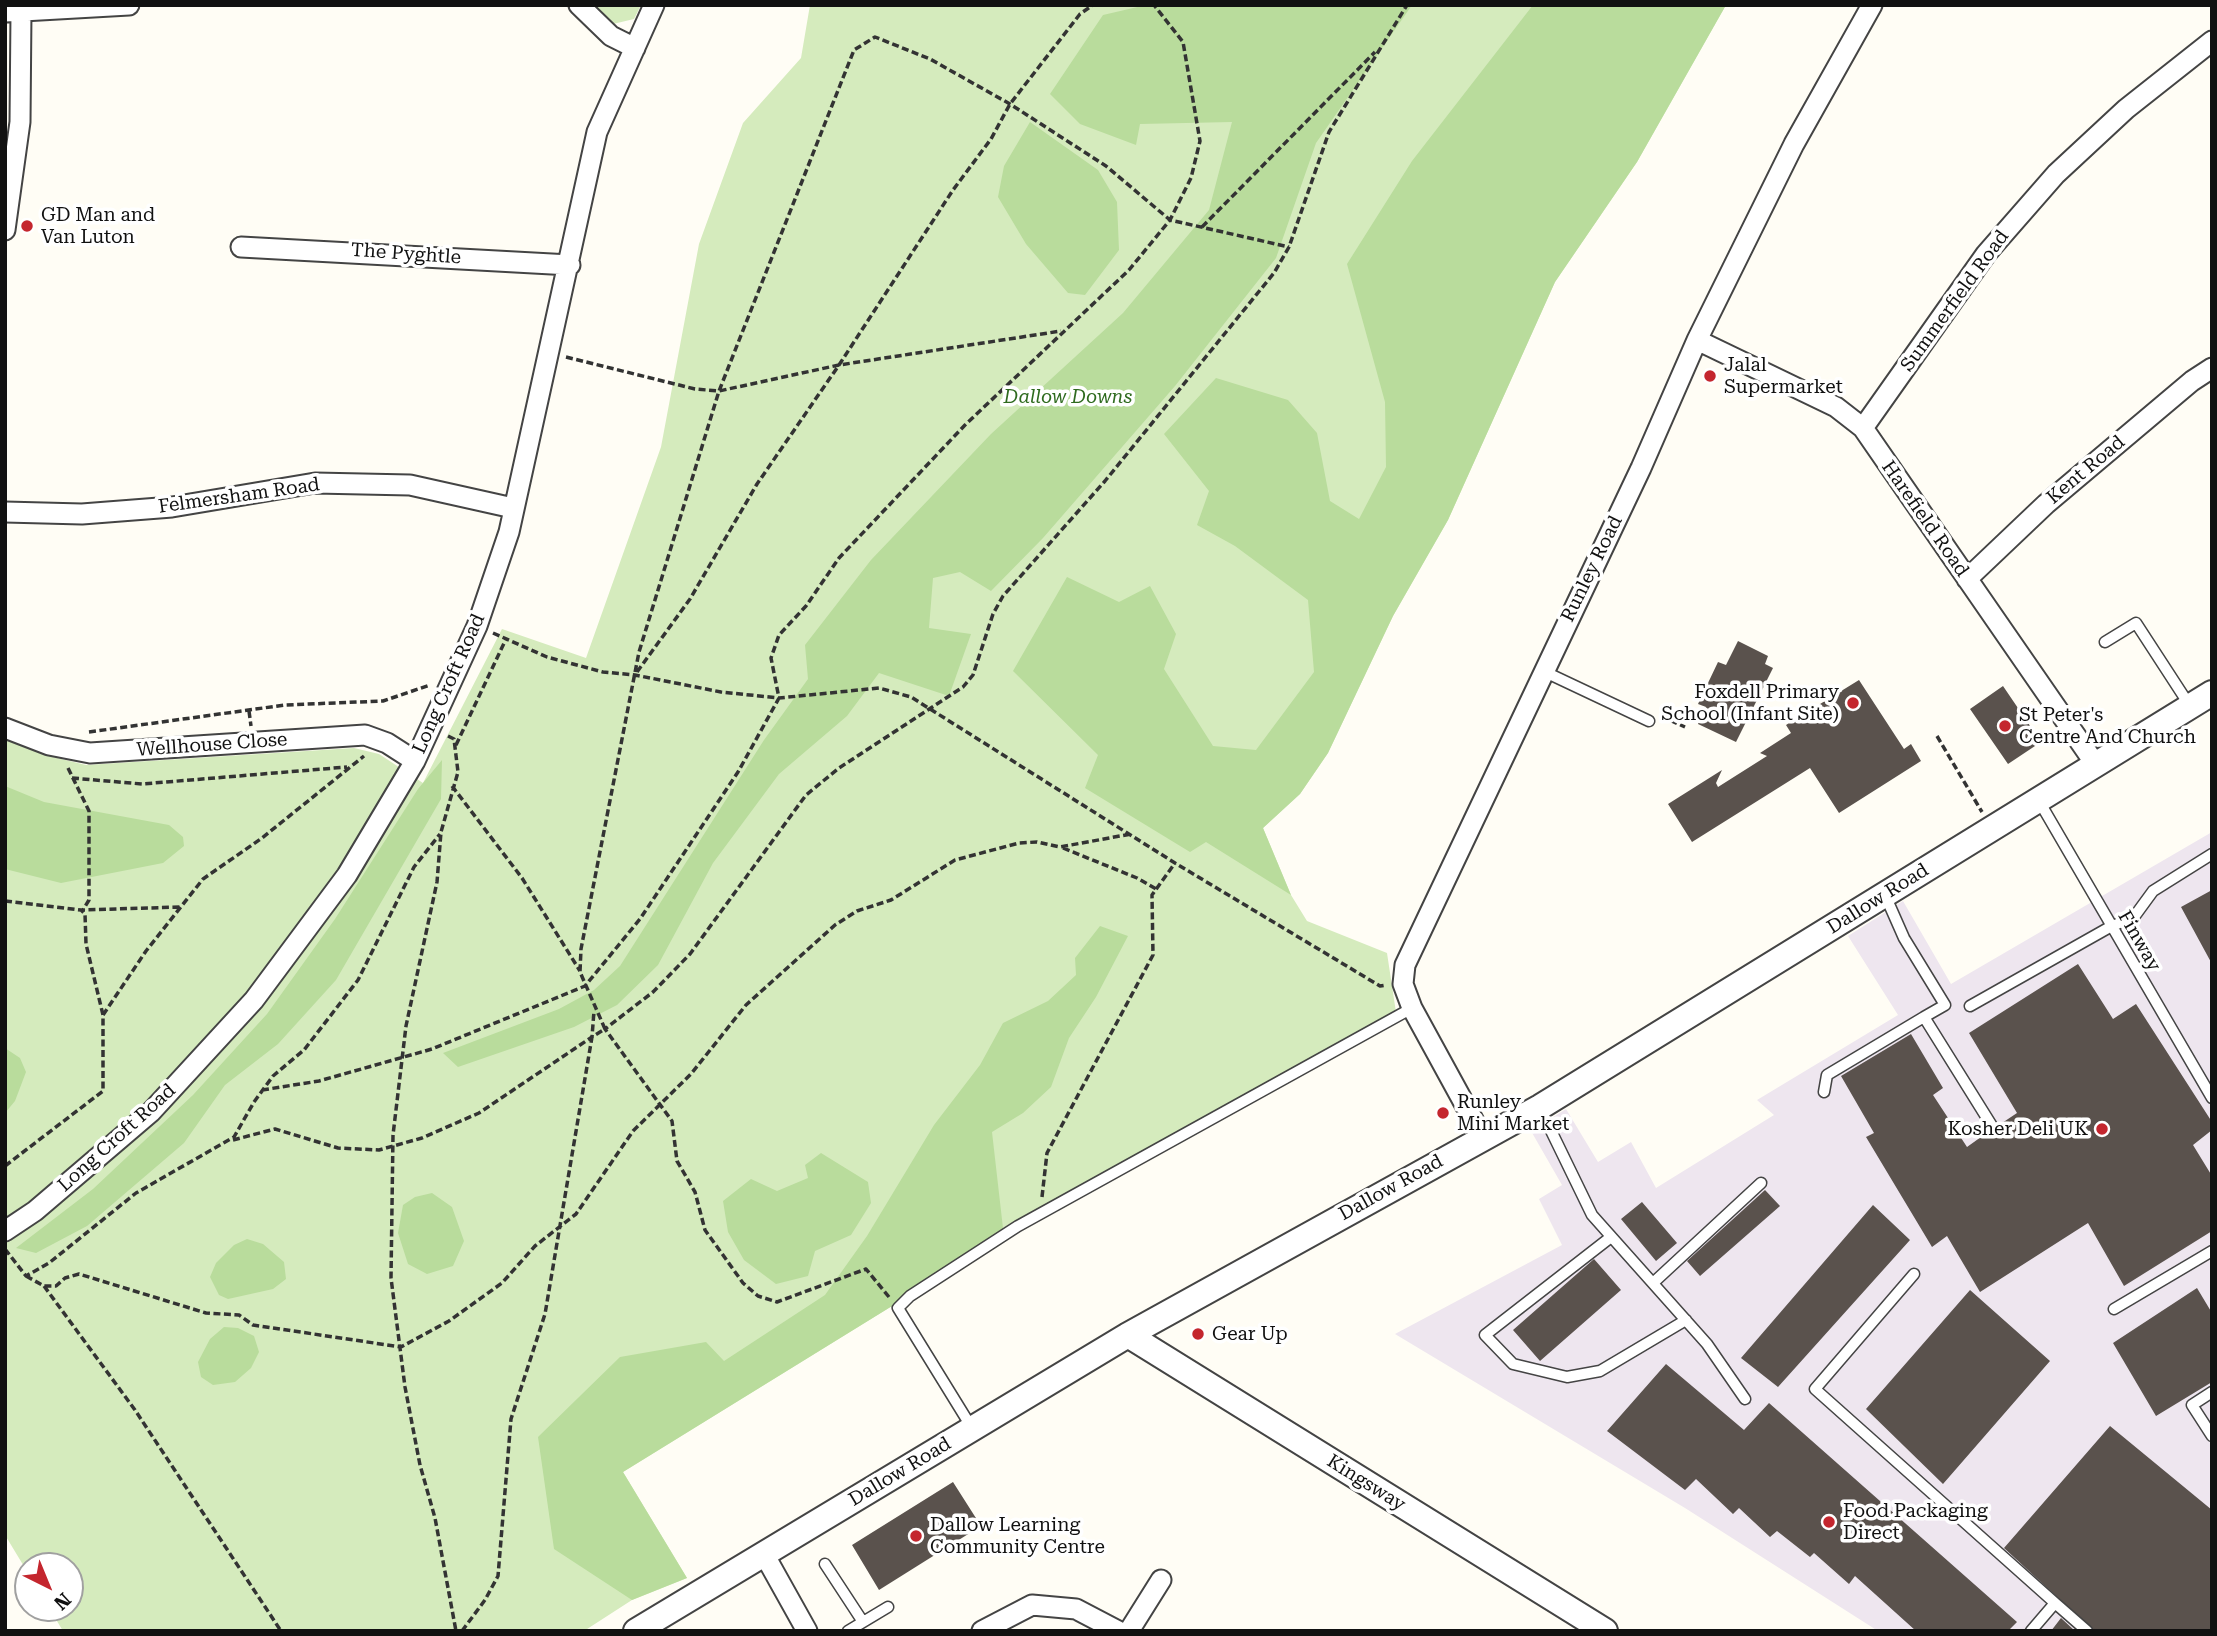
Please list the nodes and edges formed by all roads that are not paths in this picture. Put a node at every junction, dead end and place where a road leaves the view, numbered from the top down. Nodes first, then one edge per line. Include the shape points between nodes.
1 (129, 5) edge
2 (579, 5) edge
3 (654, 5) edge
4 (1872, 5) edge
5 (13, 12) edge
6 (2212, 41) edge
7 (635, 48) junction
8 (5, 230) edge
9 (241, 247) dead end
10 (570, 265) junction
11 (1697, 340) junction
12 (2212, 368) edge
13 (1863, 428) junction
14 (513, 508) junction
15 (5, 512) edge
16 (1967, 579) junction
17 (2105, 642) dead end
18 (1543, 671) junction
19 (2212, 693) edge
20 (2190, 706) junction
21 (1649, 721) dead end
22 (5, 728) edge
23 (415, 761) junction
24 (2096, 765) junction
25 (2039, 800) junction
26 (2212, 854) edge
27 (1885, 895) junction
28 (2110, 927) junction
29 (1970, 1006) dead end
30 (1412, 1008) junction
31 (1924, 1017) junction
32 (1824, 1093) dead end
33 (2212, 1098) edge
34 (1540, 1107) junction
35 (1992, 1126) dead end
36 (1482, 1136) junction
37 (1761, 1183) dead end
38 (5, 1231) edge
39 (1611, 1237) junction
40 (2212, 1251) edge
41 (1914, 1274) dead end
42 (1653, 1283) junction
43 (2114, 1309) dead end
44 (1686, 1320) junction
45 (1128, 1335) junction
46 (2212, 1392) edge
47 (1745, 1399) dead end
48 (973, 1429) junction
49 (2212, 1436) edge
50 (764, 1554) junction
51 (825, 1564) dead end
52 (1161, 1580) dead end
53 (2055, 1603) junction
54 (888, 1607) dead end
55 (863, 1622) junction
56 (645, 1628) edge
57 (807, 1631) edge
58 (848, 1631) edge
59 (982, 1631) edge
60 (1118, 1631) edge
61 (1129, 1631) edge
62 (1605, 1631) edge
63 (2031, 1631) edge
64 (2087, 1631) edge

1 - 5 street
2 - 7 street via 611,36
3 - 7 street, Long Croft Road
4 - 11 street, Runley Road via 1794,144
5 - 8 street via 20,122
6 - 13 street, Summerfield Road via 2126,109 2056,174 1986,254
7 - 10 street, Long Croft Road via 597,132
9 - 10 street, The Pyghtle
10 - 14 street, Long Croft Road via 522,485
11 - 13 street, Harefield Road via 1836,407
11 - 18 street, Runley Road
12 - 16 street, Kent Road via 2046,504
13 - 16 street, Harefield Road
14 - 15 street, Felmersham Road via 410,485 315,483 172,507 82,514
14 - 23 street, Long Croft Road via 477,626
16 - 24 street, Harefield Road
17 - 20 lane via 2136,623
18 - 21 lane
18 - 30 street, Runley Road via 1405,965 1403,984
19 - 20 street, Dallow Road
20 - 24 street, Dallow Road
22 - 23 street, Wellhouse Close via 49,745 74,744 90,753 365,735
23 - 38 street, Long Croft Road via 347,875 254,1000 151,1112
24 - 25 street, Dallow Road
25 - 27 street, Dallow Road via 1911,874
25 - 28 lane, Finway
26 - 28 lane via 2153,891 2134,917
27 - 31 lane via 1905,939 1945,1005
27 - 34 street, Dallow Road
28 - 29 lane
28 - 33 lane, Finway
30 - 36 street
30 - 48 lane via 1041,1213 910,1296 898,1308
31 - 32 lane via 1827,1075
31 - 35 lane
34 - 36 street, Dallow Road
34 - 39 lane via 1592,1215
36 - 45 street, Dallow Road
37 - 42 lane
39 - 42 lane
39 - 44 lane via 1485,1335 1513,1364 1567,1377 1600,1371
40 - 43 lane
41 - 53 lane via 1815,1389
42 - 44 lane
44 - 47 lane
45 - 48 street, Dallow Road
45 - 62 street, Kingsway
46 - 49 lane via 2192,1405
48 - 50 street, Dallow Road
50 - 56 street, Dallow Road
50 - 57 street
51 - 55 lane
52 - 61 street
53 - 63 lane
53 - 64 lane
54 - 55 lane
55 - 58 lane
59 - 60 street via 1032,1605 1076,1609

